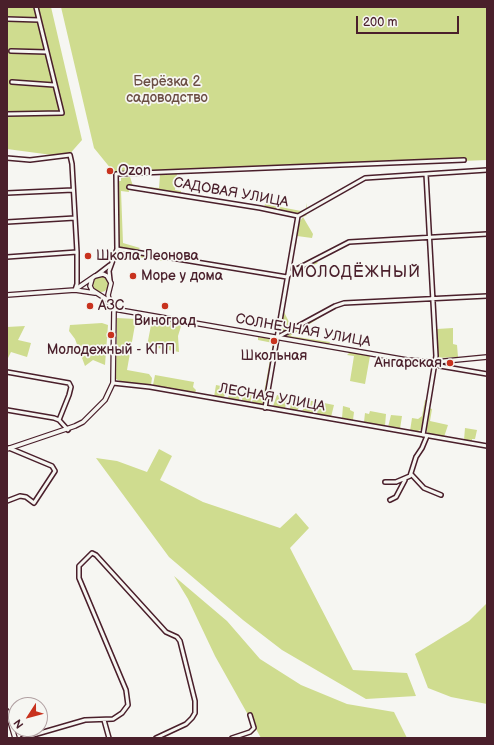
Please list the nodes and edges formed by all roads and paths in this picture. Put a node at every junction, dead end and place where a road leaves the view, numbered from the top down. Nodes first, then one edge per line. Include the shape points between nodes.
1 (36, 7) edge
2 (7, 19) edge
3 (39, 20) junction
4 (11, 51) dead end
5 (46, 52) junction
6 (12, 82) dead end
7 (54, 85) junction
8 (7, 114) edge
9 (7, 158) edge
10 (464, 160) dead end
11 (487, 170) edge
12 (426, 174) junction
13 (129, 186) dead end
14 (73, 190) junction
15 (7, 193) edge
16 (298, 216) junction
17 (75, 218) junction
18 (7, 222) edge
19 (487, 234) edge
20 (429, 237) junction
21 (117, 249) junction
22 (77, 252) junction
23 (7, 257) edge
24 (111, 264) junction
25 (94, 277) junction
26 (287, 277) junction
27 (111, 280) junction
28 (75, 290) junction
29 (109, 291) junction
30 (96, 294) junction
31 (7, 295) edge
32 (487, 296) edge
33 (433, 299) junction
34 (110, 303) junction
35 (114, 309) junction
36 (276, 338) junction
37 (487, 357) edge
38 (435, 362) junction
39 (7, 372) edge
40 (487, 374) edge
41 (113, 383) junction
42 (265, 408) junction
43 (7, 410) edge
44 (59, 420) junction
45 (68, 430) junction
46 (425, 435) junction
47 (487, 446) edge
48 (8, 448) edge
49 (411, 474) junction
50 (406, 478) junction
51 (385, 482) dead end
52 (441, 495) dead end
53 (390, 500) dead end
54 (7, 501) edge
55 (7, 711) edge
56 (250, 715) dead end
57 (104, 720) junction
58 (15, 738) edge
59 (23, 738) edge
60 (109, 738) edge
61 (156, 738) edge
62 (232, 738) edge

1 - 3 street
2 - 3 street
3 - 5 street
4 - 5 street
5 - 7 street
6 - 7 street
7 - 8 street via 62,113
9 - 14 street via 30,160 70,155
10 - 21 street via 116,174
11 - 12 street, САДОВАЯ УЛИЦА
12 - 16 street, САДОВАЯ УЛИЦА via 365,178
12 - 20 street
13 - 16 street, САДОВАЯ УЛИЦА
14 - 15 street
14 - 17 street
16 - 26 street
17 - 18 street
17 - 22 street
19 - 20 street
20 - 26 street via 349,242 291,272
20 - 33 street
21 - 24 street
21 - 26 street
22 - 23 street
22 - 28 street
24 - 25 street
24 - 27 street
25 - 27 street via 103,274
25 - 28 street
25 - 30 street via 90,286
26 - 36 street
27 - 29 street
28 - 30 street
28 - 31 street
29 - 30 street via 102,295
29 - 34 street
30 - 34 street
32 - 33 street
33 - 36 street via 339,304
33 - 38 street
34 - 35 street
35 - 36 street, СОЛНЕЧНАЯ УЛИЦА
35 - 41 street
36 - 38 street, СОЛНЕЧНАЯ УЛИЦА via 407,360
36 - 42 street
37 - 38 street
38 - 40 street, СОЛНЕЧНАЯ УЛИЦА via 440,366
38 - 46 street
39 - 44 street via 69,383 71,387
41 - 42 street, ЛЕСНАЯ УЛИЦА via 150,387
41 - 45 street via 105,400 92,414
42 - 46 street, ЛЕСНАЯ УЛИЦА
43 - 44 street
44 - 45 street
45 - 48 street
46 - 47 street, ЛЕСНАЯ УЛИЦА
46 - 49 street
48 - 54 street via 48,465 54,469 54,474 34,503 20,496
49 - 50 street
49 - 52 street via 424,488
50 - 51 street via 396,482
50 - 53 street via 396,497
55 - 58 street
56 - 62 street via 254,728
57 - 59 street via 85,720
57 - 60 street
57 - 61 street via 113,719 122,713 128,705 128,700 79,578 78,570 92,553 166,632 180,641 196,701 195,713 186,724

